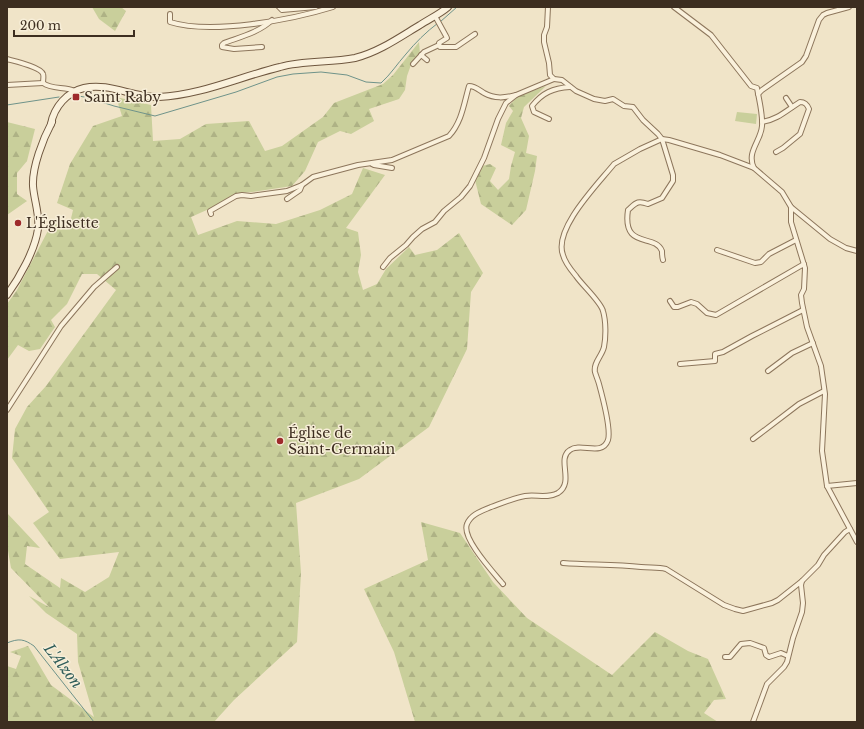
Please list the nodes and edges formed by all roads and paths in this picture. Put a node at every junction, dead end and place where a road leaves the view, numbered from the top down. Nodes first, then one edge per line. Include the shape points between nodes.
1 (279, 7) edge
2 (316, 7) edge
3 (333, 7) edge
4 (448, 7) edge
5 (548, 7) edge
6 (674, 7) edge
7 (849, 7) edge
8 (170, 14) dead end
9 (272, 20) junction
10 (437, 20) junction
11 (475, 34) dead end
12 (439, 45) junction
13 (262, 47) dead end
14 (420, 55) junction
15 (7, 59) edge
16 (427, 60) dead end
17 (412, 64) dead end
18 (554, 79) junction
19 (43, 83) junction
20 (7, 85) edge
21 (571, 87) junction
22 (61, 88) junction
23 (109, 88) junction
24 (76, 91) junction
25 (758, 94) junction
26 (516, 95) junction
27 (68, 96) junction
28 (786, 98) dead end
29 (792, 107) junction
30 (549, 119) dead end
31 (762, 122) junction
32 (51, 124) junction
33 (662, 139) junction
34 (776, 152) dead end
35 (372, 164) junction
36 (392, 168) dead end
37 (754, 168) junction
38 (302, 185) junction
39 (287, 200) dead end
40 (791, 207) junction
41 (211, 214) dead end
42 (796, 240) junction
43 (717, 250) dead end
44 (857, 251) edge
45 (663, 260) dead end
46 (804, 264) junction
47 (117, 267) dead end
48 (383, 267) dead end
49 (7, 295) edge
50 (670, 301) dead end
51 (804, 310) junction
52 (813, 343) junction
53 (680, 364) dead end
54 (768, 371) dead end
55 (824, 391) junction
56 (7, 410) edge
57 (753, 439) dead end
58 (857, 483) edge
59 (827, 486) junction
60 (850, 528) junction
61 (857, 542) edge
62 (563, 563) dead end
63 (802, 581) junction
64 (503, 584) dead end
65 (788, 656) junction
66 (725, 657) dead end
67 (753, 722) edge

1 - 2 street via 282,10
3 - 9 street
4 - 10 main road
5 - 18 street via 544,42 550,75
6 - 25 street via 711,35 751,86 757,88
7 - 25 street via 823,14 802,62
8 - 9 street via 170,22 182,26 245,25
9 - 13 street via 222,45 229,49
10 - 12 street via 447,38
10 - 23 main road via 365,55 288,65 201,90 153,96
11 - 12 street via 456,47
12 - 14 street
14 - 16 street
14 - 17 street
15 - 19 street via 40,70 44,75
18 - 21 street via 562,80
18 - 26 street
19 - 20 street
19 - 22 street
21 - 30 street via 550,90 532,106 534,112
21 - 33 street via 594,99 613,99 624,106 633,107
22 - 24 street
22 - 27 street
23 - 24 main road via 85,88
23 - 32 main road via 86,91 73,96 61,107
24 - 27 main road
25 - 31 street
26 - 35 street via 494,97 469,86 459,122 450,136 392,160
26 - 48 street via 503,108 470,186 435,222 412,237
27 - 32 main road via 61,102
28 - 29 street
29 - 31 street via 776,119
29 - 34 street via 804,102 809,109 800,134
31 - 37 street via 752,152 751,163
32 - 49 main road via 42,144 34,175 39,227 30,254
33 - 37 street
33 - 45 street via 673,181 662,198 648,204 638,202 628,210 626,221 632,235 659,247
33 - 64 street via 614,164 570,219 564,234 561,247 563,256 603,309 604,348 595,368 608,426 608,439 601,447 575,447 569,450 565,455 566,484 560,492 541,497 526,496 497,505 472,517 467,524 469,540
35 - 36 street
35 - 38 street via 324,173 314,176
37 - 40 street via 782,192
38 - 39 street via 300,190
38 - 41 street via 287,191 236,196 210,211
40 - 42 street via 791,222
40 - 44 street via 830,239
42 - 43 street via 769,254 761,262 755,263
42 - 46 street
46 - 50 street via 716,315 707,313 691,302 674,307
46 - 51 street via 804,289 801,295
47 - 56 street via 94,287 61,326
51 - 52 street
51 - 53 street via 715,354 715,361
52 - 54 street via 792,353
52 - 55 street via 821,366
55 - 57 street via 799,404
55 - 59 street via 822,451
58 - 59 street
59 - 60 street
60 - 61 street
60 - 63 street
62 - 63 street via 666,569 724,605 743,611 778,600
63 - 65 street via 802,612
65 - 66 street via 781,653 766,655 764,648 750,643 741,644 730,657
65 - 67 street via 784,667 767,684

